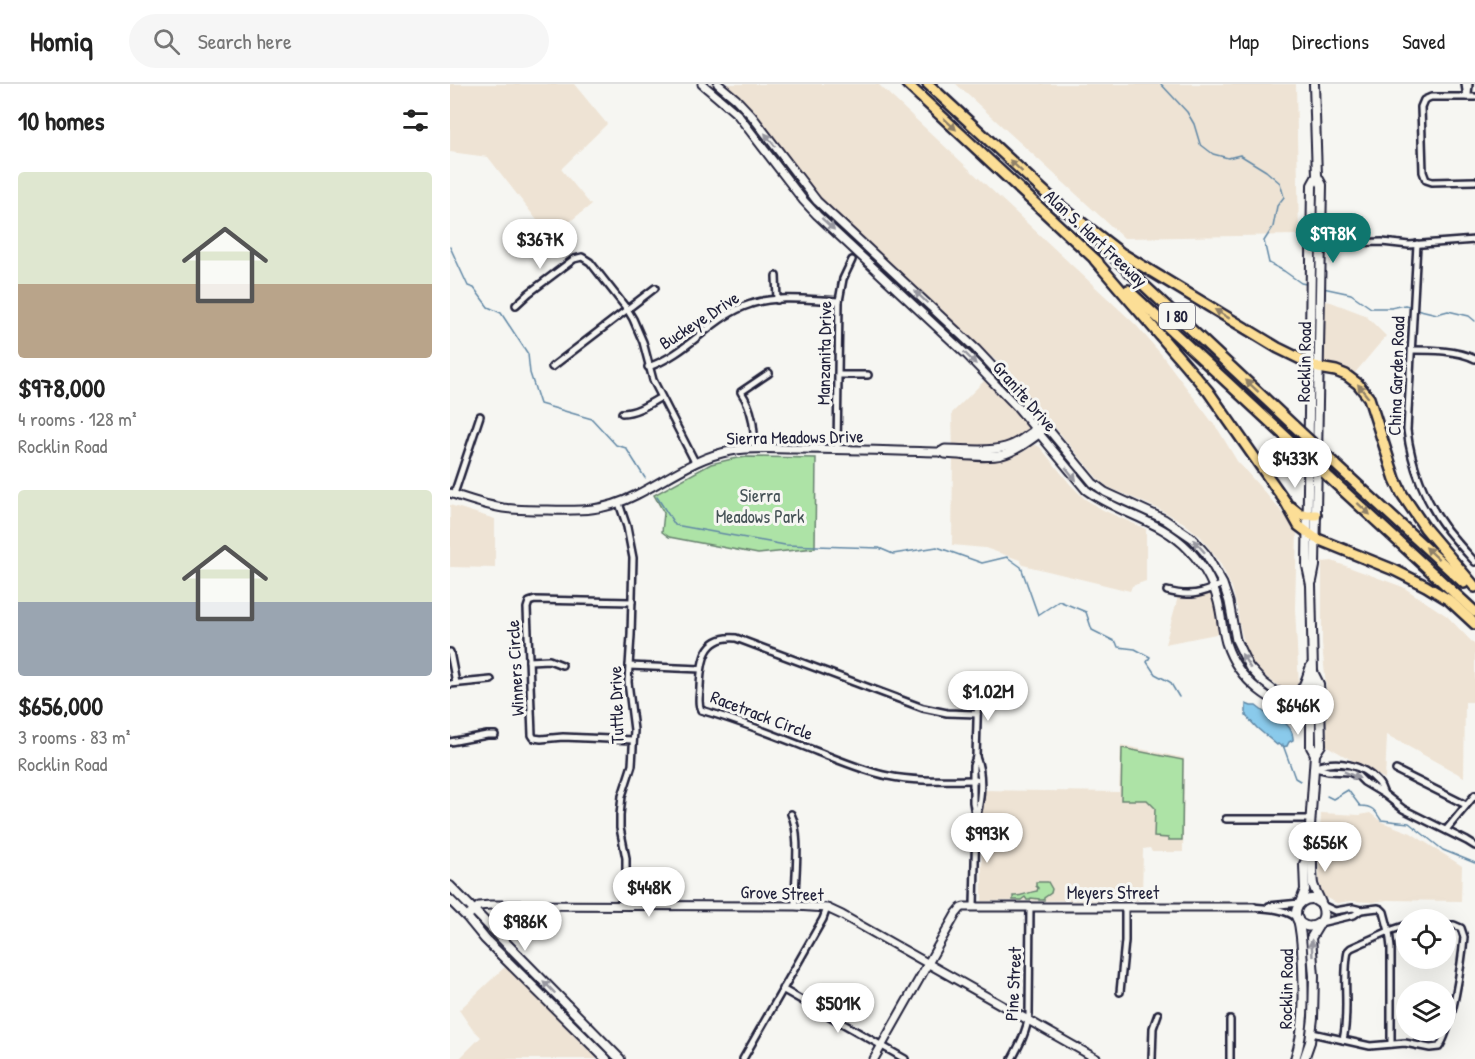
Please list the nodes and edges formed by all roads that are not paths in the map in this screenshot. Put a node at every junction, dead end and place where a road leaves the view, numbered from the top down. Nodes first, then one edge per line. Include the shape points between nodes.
1 (702, 84) edge
2 (718, 84) edge
3 (907, 84) edge
4 (928, 84) edge
5 (1314, 84) edge
6 (1467, 84) edge
7 (1467, 97) junction
8 (1475, 97) edge
9 (1317, 176) junction
10 (1475, 182) edge
11 (1059, 205) junction
12 (1475, 240) edge
13 (1311, 244) junction
14 (1321, 244) junction
15 (1417, 244) junction
16 (852, 260) dead end
17 (1095, 260) junction
18 (776, 276) dead end
19 (656, 288) dead end
20 (777, 300) junction
21 (839, 301) junction
22 (516, 305) dead end
23 (627, 309) junction
24 (1412, 348) junction
25 (1475, 359) edge
26 (1314, 365) junction
27 (648, 366) junction
28 (552, 367) dead end
29 (769, 373) dead end
30 (838, 375) junction
31 (868, 375) dead end
32 (661, 397) junction
33 (622, 413) dead end
34 (480, 416) dead end
35 (1045, 425) junction
36 (1037, 432) junction
37 (755, 449) junction
38 (974, 449) junction
39 (837, 450) junction
40 (940, 452) junction
41 (996, 456) junction
42 (695, 462) junction
43 (452, 494) edge
44 (1285, 501) junction
45 (619, 503) junction
46 (1312, 515) junction
47 (1311, 535) junction
48 (1475, 562) edge
49 (1223, 584) junction
50 (1475, 587) edge
51 (1214, 588) junction
52 (1167, 591) dead end
53 (1475, 593) edge
54 (632, 602) junction
55 (1475, 612) edge
56 (1475, 624) edge
57 (450, 652) edge
58 (530, 661) junction
59 (1313, 662) junction
60 (562, 665) dead end
61 (629, 666) junction
62 (701, 669) junction
63 (1313, 672) junction
64 (491, 680) dead end
65 (453, 684) edge
66 (978, 686) dead end
67 (1277, 693) junction
68 (1311, 707) junction
69 (1320, 708) junction
70 (977, 714) junction
71 (495, 735) dead end
72 (633, 740) junction
73 (450, 742) edge
74 (1315, 754) junction
75 (976, 757) junction
76 (1315, 768) junction
77 (1396, 770) dead end
78 (974, 780) junction
79 (1475, 795) edge
80 (1466, 805) junction
81 (791, 814) dead end
82 (1226, 819) dead end
83 (1310, 819) junction
84 (976, 820) junction
85 (1446, 830) junction
86 (1475, 846) edge
87 (1308, 856) junction
88 (450, 886) edge
89 (450, 900) edge
90 (1300, 903) junction
91 (626, 905) junction
92 (1322, 905) junction
93 (795, 906) junction
94 (974, 906) junction
95 (1030, 907) junction
96 (1125, 907) junction
97 (1252, 907) junction
98 (827, 908) junction
99 (1361, 910) junction
100 (474, 911) junction
101 (467, 917) junction
102 (1298, 919) junction
103 (1320, 923) junction
104 (1456, 926) edge
105 (1396, 929) edge
106 (1389, 931) junction
107 (506, 960) junction
108 (928, 964) junction
109 (536, 974) junction
110 (1303, 975) junction
111 (782, 989) junction
112 (1120, 992) dead end
113 (1303, 999) junction
114 (570, 1010) junction
115 (1158, 1014) dead end
116 (1313, 1018) junction
117 (1230, 1020) dead end
118 (1028, 1021) junction
119 (580, 1033) junction
120 (1312, 1033) junction
121 (1343, 1040) junction
122 (1391, 1044) junction
123 (882, 1046) junction
124 (606, 1059) edge
125 (620, 1059) edge
126 (743, 1059) edge
127 (874, 1059) edge
128 (905, 1059) edge
129 (1012, 1059) edge
130 (1097, 1059) edge
131 (1152, 1059) edge
132 (1230, 1059) edge
133 (1295, 1059) edge
134 (1304, 1059) edge

1 -> 36 street, Granite Drive via 737,114 817,215 967,355
35 -> 2 street, Granite Drive via 976,349 817,201 752,116
3 -> 17 highway, Alan S. Hart Freeway / I 80
11 -> 4 highway, Alan S. Hart Freeway / I 80
5 - 9 main road, Rocklin Road
6 - 7 street
7 - 8 street
7 - 10 street via 1431,97 1422,103 1423,172 1429,181
9 - 13 main road, Rocklin Road via 1312,185
9 - 14 main road, Rocklin Road via 1322,185
26 -> 11 highway via 1278,348 1121,254
53 -> 11 highway, Alan S. Hart Freeway / I 80, bridge
12 - 15 street
13 - 14 street
13 - 26 main road, Rocklin Road
14 - 15 street
14 - 26 main road, Rocklin Road
15 - 24 street, China Garden Road
16 - 21 street, Manzanita Drive
17 - 44 highway via 1208,391
17 -> 55 highway, Alan S. Hart Freeway / I 80, bridge
18 - 20 street
19 - 23 street
20 - 21 street, Buckeye Drive
20 - 27 street, Buckeye Drive via 740,308 675,355
21 - 30 street, Manzanita Drive
22 - 23 street via 579,257 595,266
23 - 27 street via 639,331
23 - 28 street
24 - 25 street via 1465,354
24 - 48 street, China Garden Road via 1409,450 1438,517
26 - 46 main road, Rocklin Road
50 -> 26 highway via 1402,494 1364,390 1346,375
27 - 32 street
29 - 37 street via 741,392 753,418
30 - 31 street
30 - 39 street, Manzanita Drive
32 - 33 street
32 - 42 street
34 - 43 street
35 - 36 street, Sierra Meadows Drive
49 -> 35 street, Granite Drive via 1192,538 1164,519 1099,488
36 - 38 street, Sierra Meadows Drive via 1008,446
36 - 41 street, Sierra Meadows Drive via 1017,449
36 -> 51 street, Granite Drive via 1086,490 1101,501 1163,529 1184,545
37 - 39 street, Sierra Meadows Drive
37 - 42 street, Sierra Meadows Drive via 726,452
38 - 40 street, Sierra Meadows Drive
38 - 41 street
39 - 40 street, Sierra Meadows Drive
40 - 41 street, Sierra Meadows Drive
42 - 45 street, Sierra Meadows Drive
43 - 45 street, Sierra Meadows Drive via 524,510 587,510
44 - 46 highway via 1297,513
44 - 47 highway via 1299,526
45 - 54 street, Tuttle Drive via 633,558
46 - 47 main road, Rocklin Road
47 - 56 highway via 1426,586 1449,600
47 - 59 main road, Rocklin Road via 1315,566 1311,585
49 - 51 street
67 -> 49 street, Granite Drive via 1243,657 1233,632
51 - 52 street via 1192,595
51 - 68 street, Granite Drive via 1227,644 1243,673 1272,700 1290,708
54 - 58 street, Winners Circle via 531,600 527,605
54 - 61 street, Tuttle Drive
57 - 65 street
58 - 60 street via 549,660
58 - 72 street, Winners Circle via 534,738
59 - 63 main road, Rocklin Road
59 - 67 main road via 1299,693
61 - 62 street
61 - 72 street, Tuttle Drive
62 - 70 street, Racetrack Circle via 708,648 720,639 736,638 923,708
62 - 78 street, Racetrack Circle via 701,710 870,772 914,779
63 - 68 main road, Rocklin Road
63 - 69 main road, Rocklin Road via 1319,684
64 - 65 street
66 - 70 street
67 - 68 street, Granite Drive
68 - 69 main road
68 - 74 main road, Rocklin Road via 1311,747
69 - 74 main road, Rocklin Road via 1321,746
70 - 75 street
71 - 73 street
72 - 91 street, Tuttle Drive via 632,765 620,815 626,858
74 - 76 main road, Rocklin Road
75 - 78 street
75 - 84 street via 980,766 980,803
76 - 83 main road, Rocklin Road
76 - 85 street via 1358,776 1403,809
77 - 80 street
78 - 84 street
79 - 80 street
80 - 85 street
81 - 93 street via 796,834
82 - 83 street
83 - 87 main road, Rocklin Road
84 - 94 street
85 - 86 street
87 - 90 main road, Rocklin Road
87 - 92 main road, Rocklin Road
88 - 100 main road
89 - 101 main road
90 - 92 main road via 1313,899
90 - 97 street, Meyers Street
90 - 102 main road
91 - 93 street, Grove Street
91 - 100 street, Grove Street via 490,905
92 - 99 street via 1335,911
92 - 103 main road
93 - 98 street, Grove Street
94 - 95 street, Meyers Street
94 - 108 street via 958,911
95 - 96 street, Meyers Street
95 - 118 street, Pine Street
96 - 97 street, Meyers Street
96 - 112 street
97 - 102 street, Meyers Street via 1284,911
98 - 108 street, Grove Street
98 - 111 street
99 - 103 street
99 - 106 street via 1381,909
100 - 101 street, Grove Street
100 - 109 main road
101 - 107 main road
102 - 103 main road via 1306,926
102 - 110 main road, Rocklin Road
116 -> 103 main road, Rocklin Road via 1311,940
104 - 122 street via 1464,937 1452,1010 1441,1044 1435,1048
105 - 106 street
106 - 121 street via 1348,951
106 - 122 street
107 - 109 main road via 514,959
107 - 119 main road
108 - 118 street, Grove Street
108 - 123 street
114 -> 109 main road
110 - 113 main road, Rocklin Road
110 - 116 main road via 1308,977
111 - 123 street
111 - 126 street
113 - 120 main road
113 - 133 main road, Rocklin Road via 1301,1037
114 - 119 main road
114 - 125 main road
115 - 131 street via 1153,1028
116 - 120 main road, Rocklin Road
117 - 132 street
118 - 129 street, Pine Street
118 - 130 street, Grove Street
119 - 124 main road
120 - 121 street
120 - 134 main road, Rocklin Road
121 - 122 street via 1370,1046
123 - 127 street
123 - 128 street

